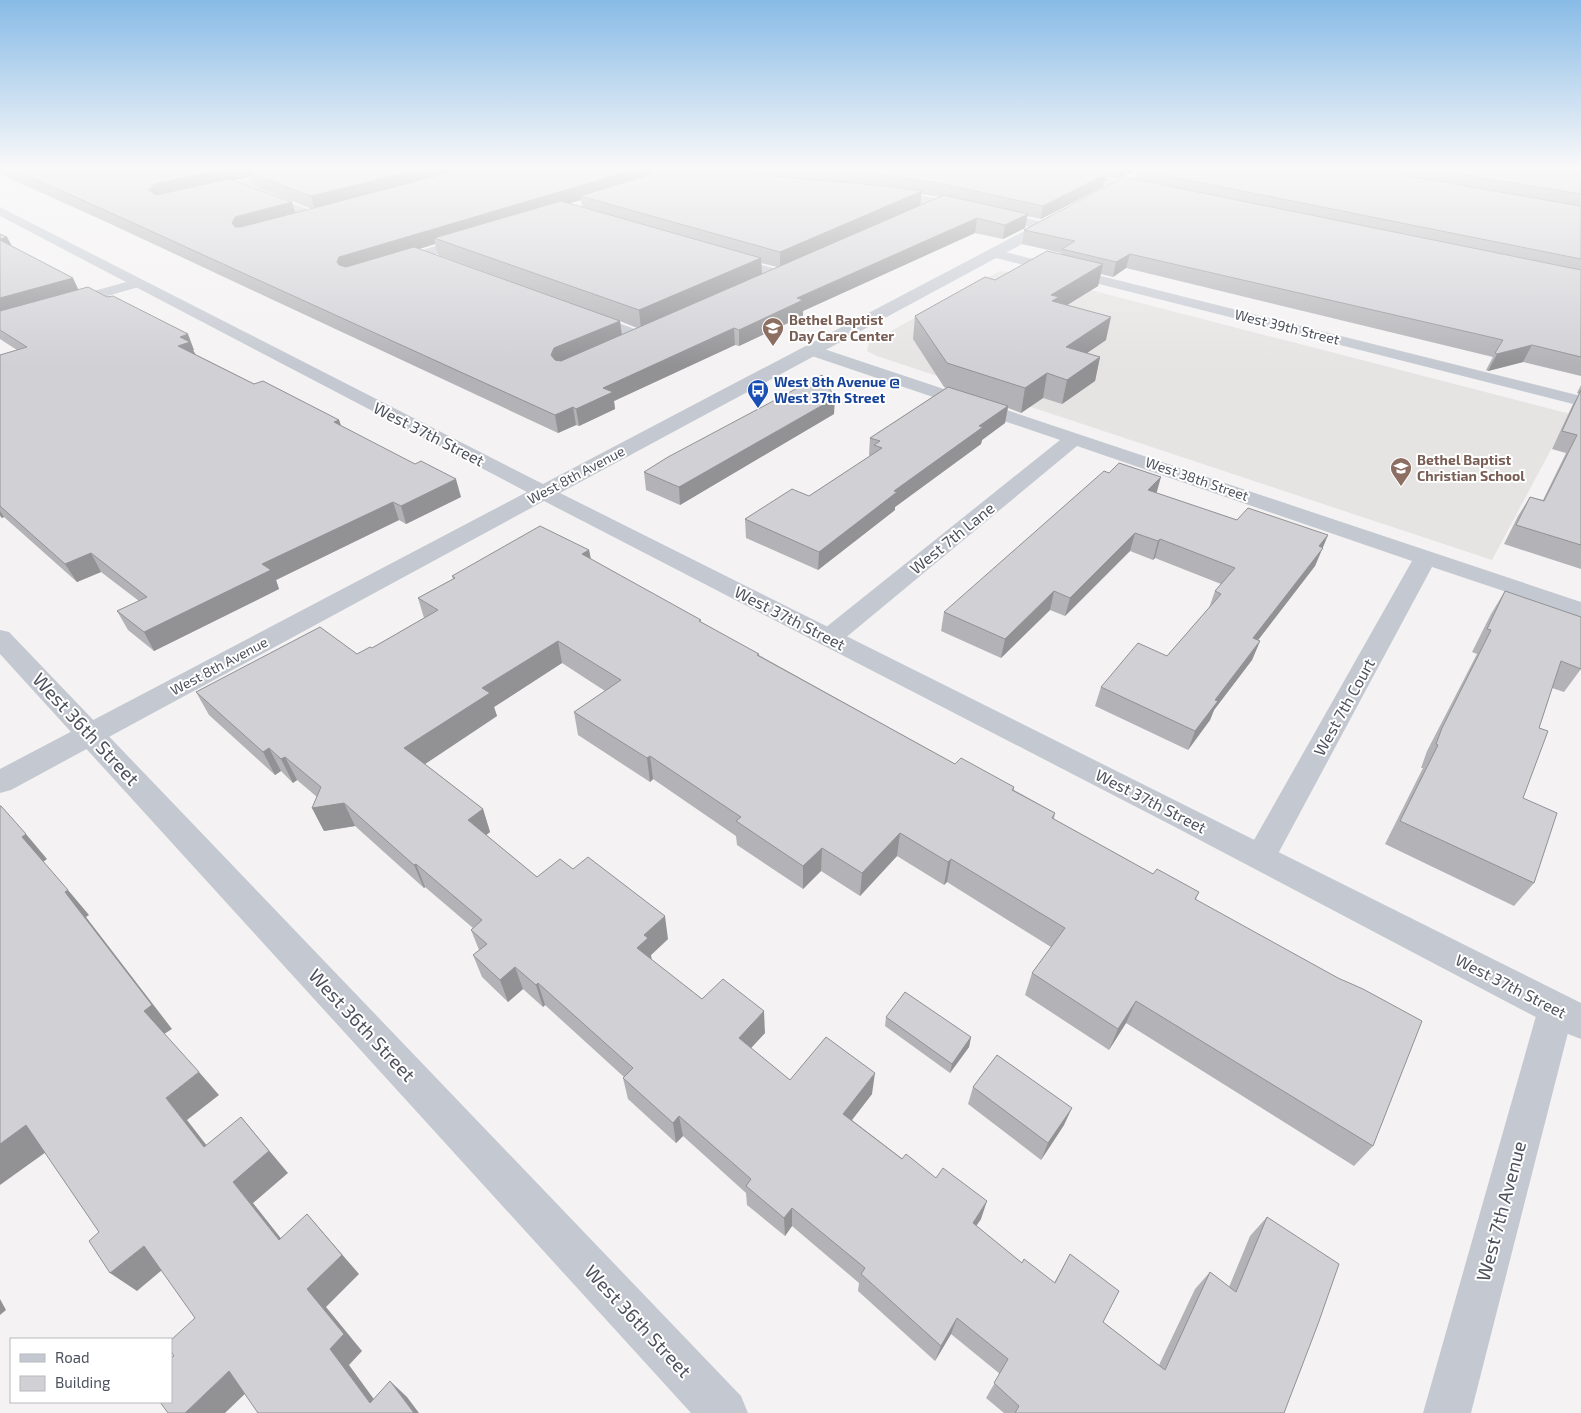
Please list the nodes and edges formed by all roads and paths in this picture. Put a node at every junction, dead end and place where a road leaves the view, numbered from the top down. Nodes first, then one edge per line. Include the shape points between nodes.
1 (43, 234) edge
2 (1029, 234) edge
3 (483, 236) edge
4 (993, 253) junction
5 (419, 255) junction
6 (713, 255) edge
7 (447, 265) edge
8 (385, 266) edge
9 (797, 266) edge
10 (779, 274) junction
11 (761, 282) edge
12 (137, 284) junction
13 (575, 312) edge
14 (0, 322) edge
15 (657, 328) edge
16 (640, 336) junction
17 (623, 343) edge
18 (812, 350) junction
19 (1581, 401) edge
20 (1075, 438) junction
21 (543, 492) junction
22 (1426, 557) junction
23 (1581, 610) edge
24 (0, 638) edge
25 (829, 638) junction
26 (90, 734) junction
27 (0, 782) edge
28 (1261, 856) junction
29 (1569, 1016) edge
30 (724, 1413) edge
31 (1447, 1413) edge

1 - 12 street, West 37th Street
2 - 4 street, West 8th Avenue
3 - 5 street
4 - 18 street, West 8th Avenue
4 - 19 street, West 39th Street
5 - 7 street
5 - 8 street
6 - 10 street
9 - 10 street
10 - 11 street
12 - 14 street
12 - 21 street, West 37th Street
13 - 16 street
15 - 16 street
16 - 17 street
18 - 20 street, West 38th Street
18 - 21 street, West 8th Avenue
20 - 22 street, West 38th Street
20 - 25 street, West 7th Lane
21 - 25 street, West 37th Street
21 - 26 street, West 8th Avenue
22 - 23 street, West 38th Street
22 - 28 street, West 7th Court
24 - 26 street, West 36th Street
25 - 28 street, West 37th Street
26 - 27 street, West 8th Avenue
26 - 30 street, West 36th Street
28 - 29 street, West 37th Street
29 - 31 street, West 7th Avenue

